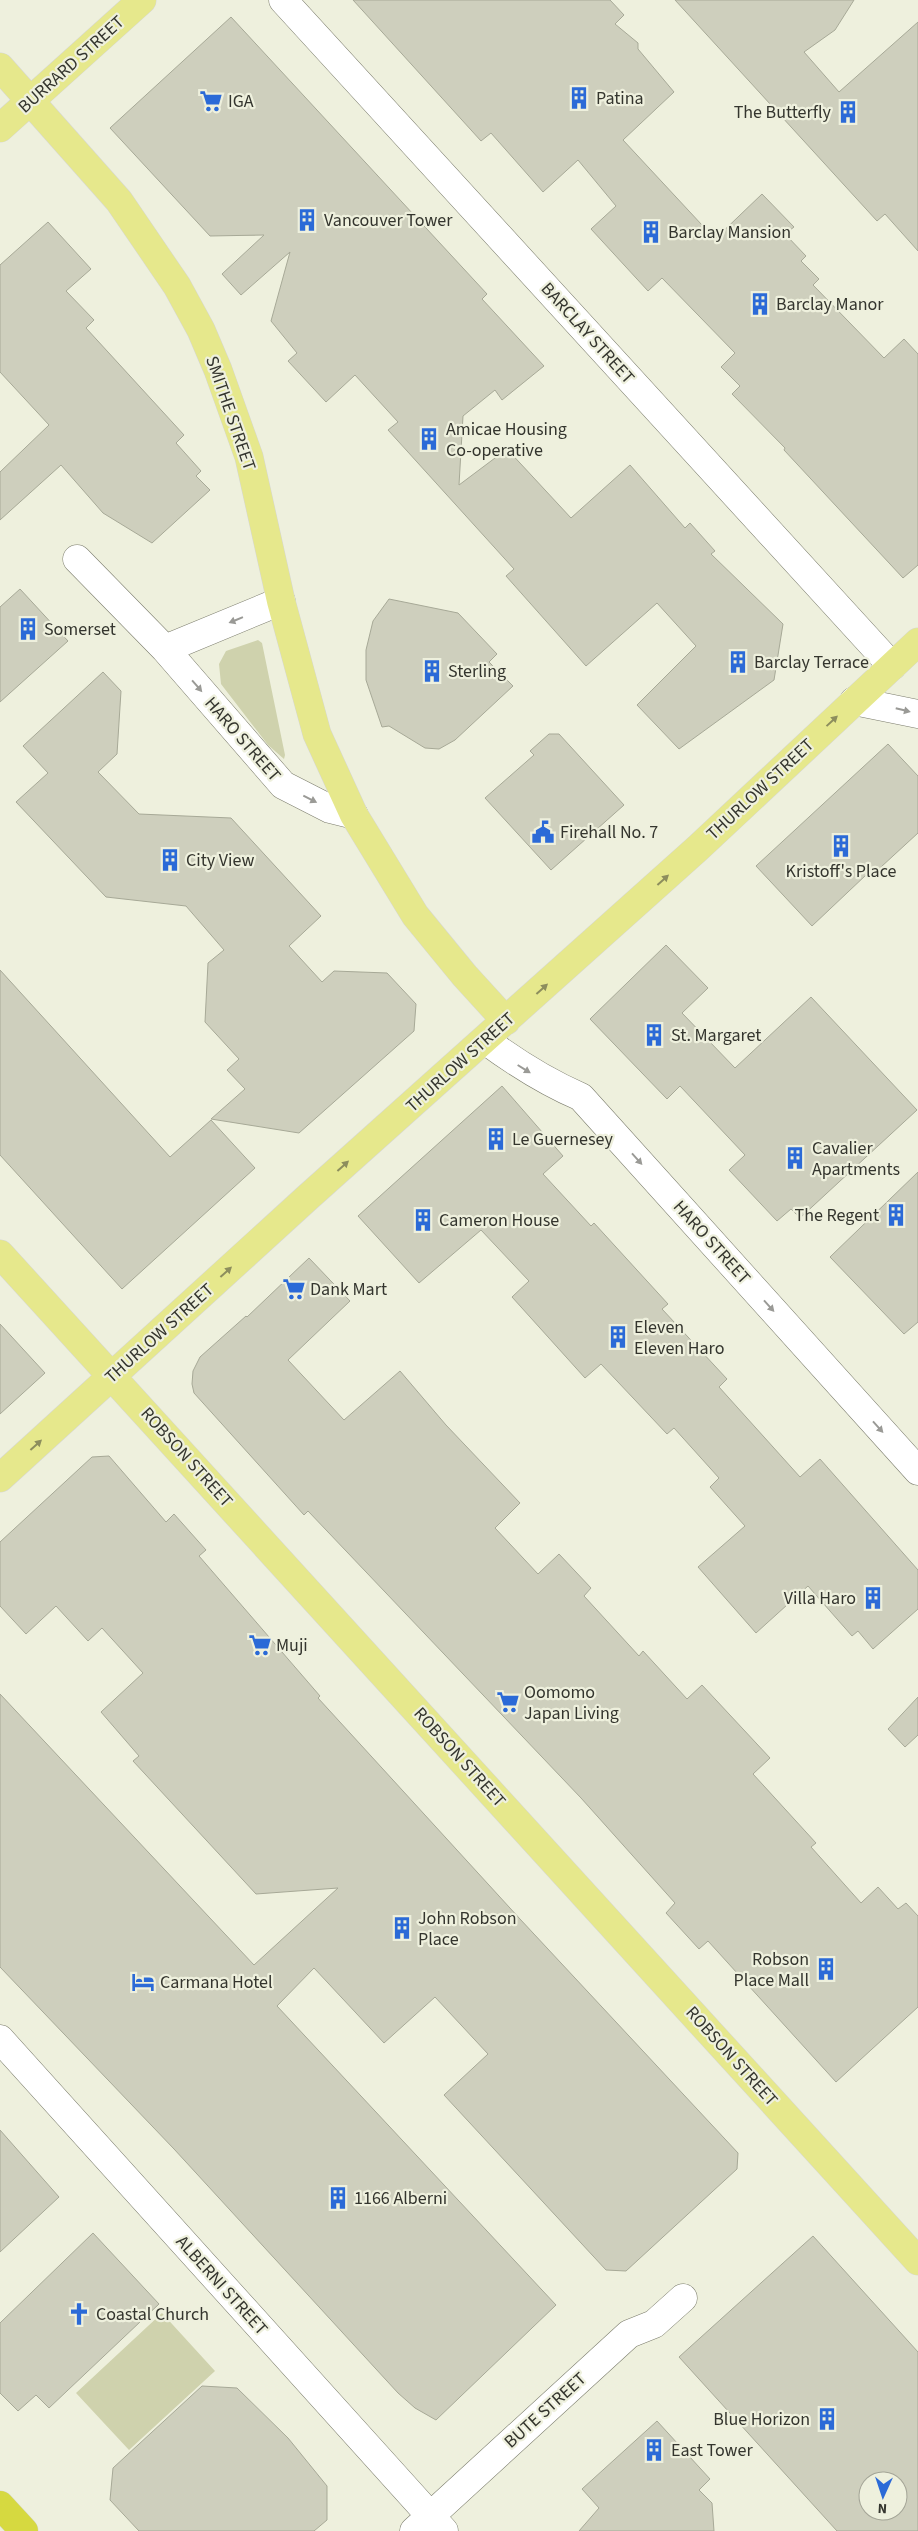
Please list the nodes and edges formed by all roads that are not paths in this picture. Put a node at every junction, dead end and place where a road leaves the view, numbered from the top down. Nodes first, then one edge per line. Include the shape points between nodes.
1 (142, 0) edge
2 (283, 0) edge
3 (0, 67) edge
4 (30, 101) junction
5 (0, 128) edge
6 (77, 559) dead end
7 (281, 602) junction
8 (918, 642) edge
9 (164, 649) junction
10 (892, 666) junction
11 (854, 701) junction
12 (918, 714) edge
13 (354, 815) junction
14 (506, 1021) junction
15 (485, 1040) junction
16 (0, 1254) edge
17 (112, 1376) junction
18 (918, 1471) edge
19 (0, 1478) edge
20 (0, 2039) edge
21 (918, 2261) edge
22 (683, 2298) dead end
23 (0, 2505) edge
24 (429, 2526) edge
25 (24, 2531) edge

1 - 4 main road, BURRARD STREET
2 - 10 street, BARCLAY STREET
3 - 4 main road, SMITHE STREET
4 - 5 main road, BURRARD STREET
4 - 7 main road, SMITHE STREET via 118,201 177,286 201,330 249,457
6 - 9 street, HARO STREET
7 -> 9 street
7 - 13 main road, SMITHE STREET via 317,734
8 - 10 main road, THURLOW STREET
9 -> 13 street, HARO STREET via 283,785 330,809
10 - 11 main road, THURLOW STREET
11 -> 12 street
14 -> 11 main road, THURLOW STREET via 698,848
13 - 14 main road via 415,915
14 - 15 main road, THURLOW STREET
17 -> 15 main road, THURLOW STREET
15 -> 18 street, HARO STREET via 546,1082 581,1097
16 - 17 main road, ROBSON STREET
19 -> 17 main road, THURLOW STREET
17 - 21 main road, ROBSON STREET
20 - 24 street, ALBERNI STREET
22 - 24 street, BUTE STREET via 654,2324 628,2334
23 - 25 highway

